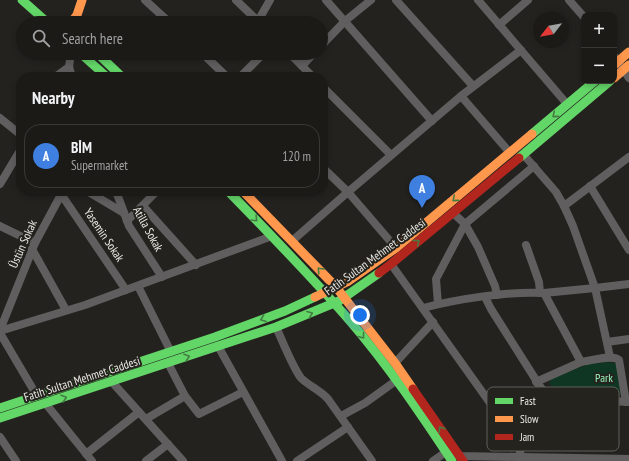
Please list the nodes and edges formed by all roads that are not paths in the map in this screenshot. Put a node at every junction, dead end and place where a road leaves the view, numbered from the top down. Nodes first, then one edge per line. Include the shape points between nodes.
1 (22, 0) edge
2 (74, 0) edge
3 (82, 0) edge
4 (145, 0) edge
5 (236, 0) edge
6 (270, 0) edge
7 (326, 0) edge
8 (371, 0) edge
9 (396, 0) edge
10 (478, 0) edge
11 (528, 0) edge
12 (569, 0) edge
13 (32, 4) edge
14 (80, 11) junction
15 (581, 14) edge
16 (42, 16) edge
17 (77, 16) edge
18 (81, 16) edge
19 (162, 16) edge
20 (253, 16) edge
21 (262, 16) edge
22 (345, 21) junction
23 (499, 25) junction
24 (328, 39) edge
25 (520, 50) junction
26 (629, 52) edge
27 (70, 60) edge
28 (88, 60) edge
29 (105, 60) edge
30 (209, 60) edge
31 (257, 60) edge
32 (296, 60) edge
33 (308, 60) edge
34 (617, 60) edge
35 (617, 62) edge
36 (302, 66) junction
37 (69, 67) junction
38 (626, 67) edge
39 (62, 72) edge
40 (70, 72) edge
41 (101, 72) edge
42 (117, 72) edge
43 (222, 72) edge
44 (245, 72) edge
45 (308, 72) edge
46 (617, 75) edge
47 (629, 78) edge
48 (591, 84) edge
49 (606, 84) edge
50 (473, 86) junction
51 (328, 92) edge
52 (461, 96) junction
53 (568, 104) junction
54 (0, 118) edge
55 (432, 121) junction
56 (16, 131) edge
57 (510, 153) junction
58 (523, 154) junction
59 (391, 155) junction
60 (16, 158) edge
61 (628, 161) edge
62 (534, 166) junction
63 (328, 173) edge
64 (0, 184) edge
65 (486, 185) junction
66 (590, 186) junction
67 (348, 192) junction
68 (60, 196) edge
69 (65, 196) edge
70 (95, 196) edge
71 (118, 196) edge
72 (152, 196) edge
73 (233, 196) edge
74 (248, 196) edge
75 (496, 198) junction
76 (143, 206) junction
77 (564, 206) junction
78 (453, 214) junction
79 (126, 218) junction
80 (465, 224) junction
81 (0, 226) edge
82 (272, 236) junction
83 (292, 241) junction
84 (526, 245) dead end
85 (34, 246) junction
86 (396, 248) junction
87 (629, 250) edge
88 (391, 264) junction
89 (196, 265) junction
90 (162, 277) junction
91 (629, 284) edge
92 (138, 286) junction
93 (336, 287) junction
94 (595, 288) junction
95 (126, 290) junction
96 (324, 293) junction
97 (542, 293) junction
98 (497, 295) junction
99 (485, 297) junction
100 (344, 298) junction
101 (334, 304) junction
102 (438, 304) junction
103 (423, 308) junction
104 (66, 310) junction
105 (433, 322) junction
106 (276, 327) junction
107 (0, 331) edge
108 (629, 339) edge
109 (607, 342) junction
110 (218, 346) junction
111 (171, 352) junction
112 (610, 357) junction
113 (581, 362) junction
114 (168, 363) junction
115 (395, 363) junction
116 (397, 380) junction
117 (112, 382) junction
118 (539, 385) junction
119 (536, 387) edge
120 (244, 392) junction
121 (37, 396) junction
122 (186, 396) junction
123 (487, 399) edge
124 (628, 402) edge
125 (46, 404) junction
126 (0, 408) edge
127 (139, 412) junction
128 (340, 416) junction
129 (0, 418) edge
130 (146, 419) junction
131 (348, 426) junction
132 (0, 437) edge
133 (168, 444) junction
134 (519, 451) edge
135 (446, 452) junction
136 (86, 454) junction
137 (521, 456) junction
138 (462, 458) edge
139 (541, 459) edge
140 (629, 459) edge
141 (597, 460) edge
142 (16, 461) edge
143 (92, 461) edge
144 (146, 461) edge
145 (183, 461) edge
146 (282, 461) edge
147 (297, 461) edge
148 (372, 461) edge
149 (433, 461) edge
150 (452, 461) edge

1 - 13 main road
2 - 14 main road
3 - 14 main road
4 - 19 street
5 - 20 street
6 - 21 street
7 - 22 street
8 - 22 street
9 - 50 street
10 - 23 street
11 - 23 street
12 - 15 street
13 - 16 main road
14 - 17 main road
14 - 18 main road
22 - 24 street
22 - 55 street
23 - 25 street
25 - 50 street
25 - 53 street
26 - 34 main road
27 - 37 street
28 - 41 main road
29 - 42 main road
30 - 43 street
31 - 44 street
32 - 36 street
33 - 36 street
35 - 38 street
36 - 45 street
37 - 39 street
37 - 40 street
38 - 46 main road
38 - 47 street
48 - 53 main road
49 - 58 main road, Fatih Sultan Mehmet Caddesi
50 - 52 street
51 - 59 street
52 - 55 street
52 - 57 street
53 -> 57 main road
54 - 56 street
55 - 59 street
57 -> 86 main road
58 - 62 street
58 - 65 main road, Fatih Sultan Mehmet Caddesi
59 - 67 street
60 - 64 street
61 - 66 street
62 - 75 street
62 - 77 street
63 - 67 street
65 - 75 street
65 - 78 main road, Fatih Sultan Mehmet Caddesi
66 - 77 street
66 - 87 street
67 - 83 street
67 - 86 street
68 - 85 street, Üstün Sokak
69 - 95 street, Yasemin Sokak
70 - 79 street
71 - 79 street, Atilla Sokak
72 - 76 street
73 -> 82 main road
74 - 83 main road
75 - 80 street
76 - 79 street
76 - 89 street
77 - 94 street
78 - 80 street
88 -> 78 main road, Fatih Sultan Mehmet Caddesi
79 - 90 street, Atilla Sokak
80 - 98 street via 483,258
80 - 102 street via 436,279
81 - 85 street
82 - 89 street
82 - 96 main road
93 -> 83 main road
84 - 97 street
85 - 104 street
85 - 107 street, Üstün Sokak
86 - 93 main road
88 - 100 main road, Fatih Sultan Mehmet Caddesi
88 - 103 street
89 - 90 street
90 - 92 street
91 - 94 street
92 - 95 street
92 - 111 street
93 - 96 main road
93 - 100 main road
94 - 97 street
94 - 109 street
95 - 104 street
96 - 101 main road
96 -> 111 main road via 285,311
97 - 98 street
97 - 113 street
98 - 99 street
99 - 102 street
99 - 118 street
100 - 101 main road, Fatih Sultan Mehmet Caddesi
100 - 115 main road
106 -> 101 main road, Fatih Sultan Mehmet Caddesi
101 -> 116 main road
102 - 103 street
103 - 105 street
104 - 107 street
105 - 115 street
105 - 123 street
106 - 110 main road, Fatih Sultan Mehmet Caddesi
106 - 128 street via 298,373 328,399
107 - 121 street
108 - 109 street
109 - 112 street
114 -> 110 main road, Fatih Sultan Mehmet Caddesi
110 - 120 street
111 - 121 main road
112 - 113 street
112 - 124 street via 619,360
113 - 118 street
114 - 117 main road, Fatih Sultan Mehmet Caddesi
114 - 122 street
138 -> 115 main road
116 - 128 street via 365,403
116 - 135 main road
125 -> 117 main road, Fatih Sultan Mehmet Caddesi
117 - 127 street
118 - 119 street
120 - 122 street via 199,414
120 - 146 street
121 - 126 main road
122 - 130 street
125 - 129 main road, Fatih Sultan Mehmet Caddesi
125 - 136 street
127 - 130 street
127 - 136 street
128 - 131 street
130 - 133 street
131 - 147 street
131 - 148 street
132 - 142 street
133 - 144 street
133 - 145 street
134 - 137 street
135 - 138 street
135 - 149 street
135 - 150 main road
136 - 143 street
137 - 138 street
137 - 139 street
139 - 141 street
140 - 141 street

